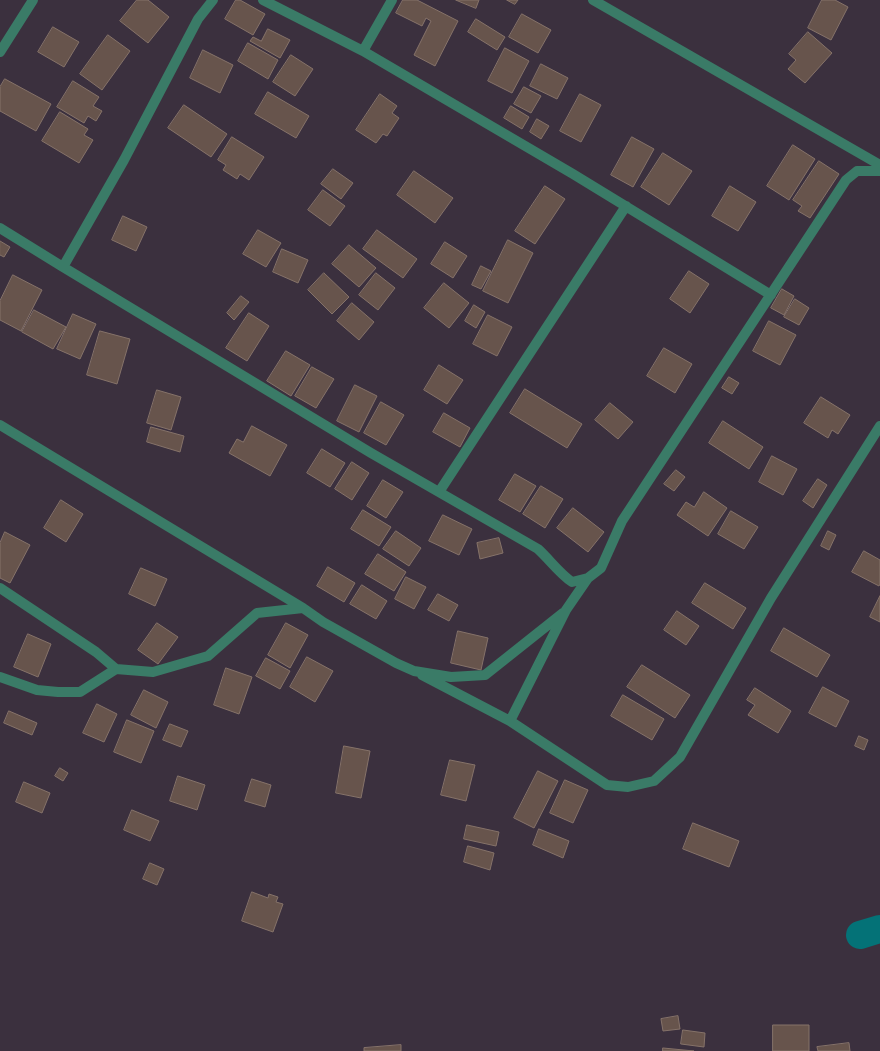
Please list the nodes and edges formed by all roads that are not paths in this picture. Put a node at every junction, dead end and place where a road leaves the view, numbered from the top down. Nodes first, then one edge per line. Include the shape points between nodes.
1 (32, 0) edge
2 (213, 0) edge
3 (263, 0) edge
4 (392, 0) edge
5 (593, 0) edge
6 (362, 51) junction
7 (0, 52) edge
8 (880, 165) edge
9 (880, 171) edge
10 (626, 206) junction
11 (0, 228) edge
12 (63, 267) junction
13 (771, 295) junction
14 (0, 425) edge
15 (880, 426) edge
16 (439, 492) junction
17 (588, 578) junction
18 (0, 588) edge
19 (303, 608) junction
20 (566, 610) junction
21 (116, 669) junction
22 (414, 671) junction
23 (0, 677) edge
24 (510, 721) junction

1 - 7 street
2 - 12 street via 198,19
3 - 6 street
4 - 6 street
5 - 8 street
6 - 10 street
9 - 13 street via 857,171 846,180
10 - 13 street
10 - 16 street
11 - 12 street
12 - 16 street
13 - 17 street via 622,521 601,568
14 - 19 street
15 - 24 street via 771,598 680,757 654,781 628,787 607,785
16 - 17 street via 538,549 560,574 572,582
17 - 20 street
18 - 21 street
19 - 21 street via 257,613 208,656 153,672
19 - 22 street
20 - 22 street via 485,675 451,677
20 - 24 street
21 - 23 street via 80,692 38,690
22 - 24 street

